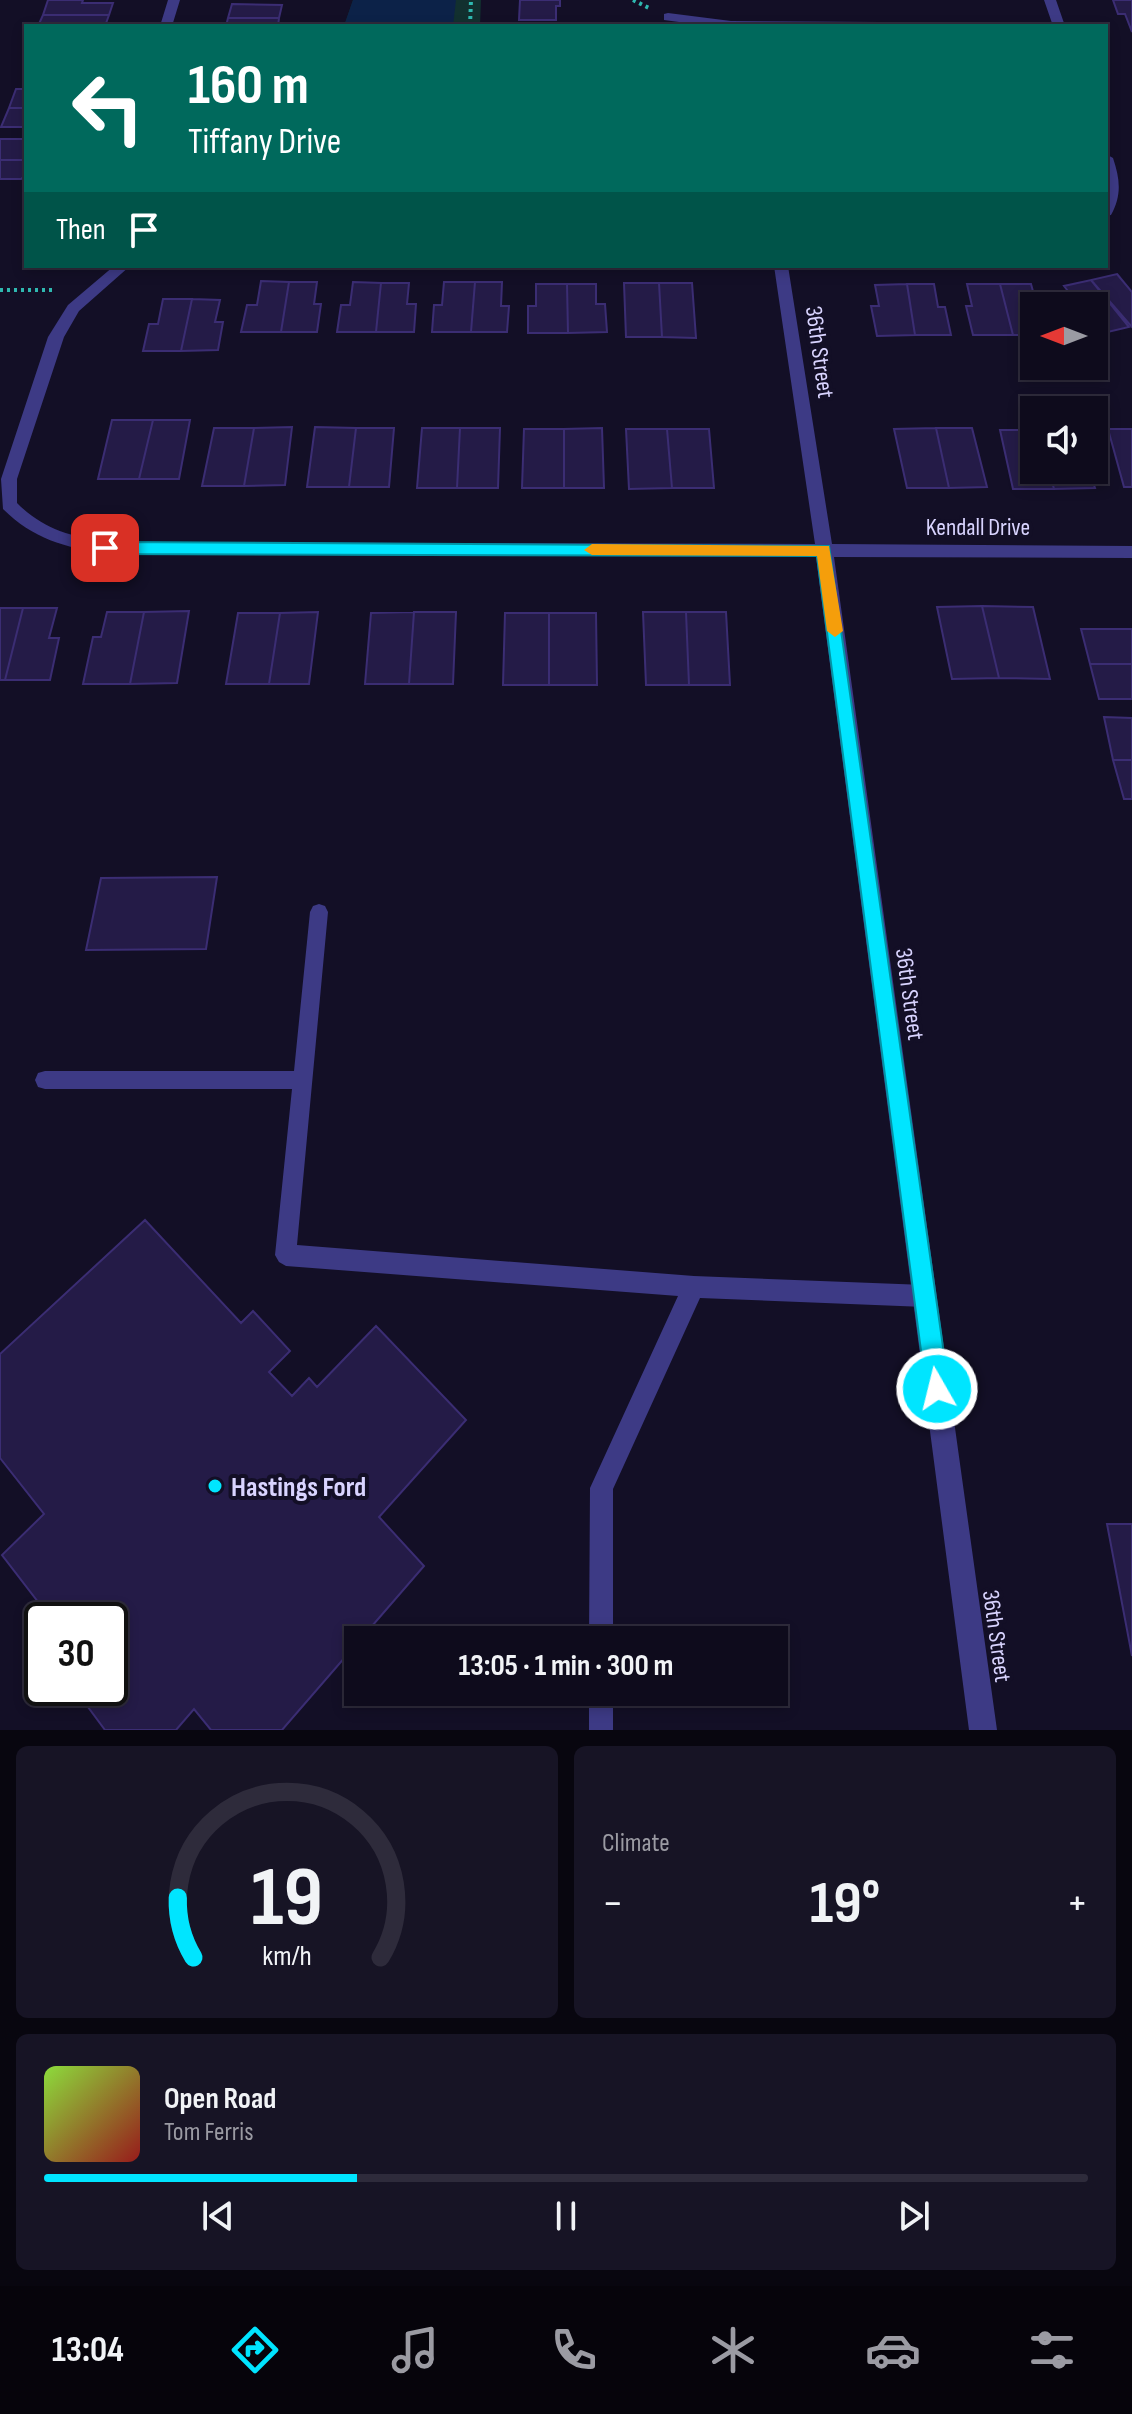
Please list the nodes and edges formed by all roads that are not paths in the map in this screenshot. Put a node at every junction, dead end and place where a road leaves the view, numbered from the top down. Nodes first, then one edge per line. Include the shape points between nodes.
1 (174, 0) edge
2 (1050, 0) edge
3 (668, 17) dead end
4 (167, 24) edge
5 (723, 24) edge
6 (1058, 24) edge
7 (1108, 163) edge
8 (1108, 208) edge
9 (121, 268) edge
10 (781, 268) edge
11 (824, 550) junction
12 (1132, 552) edge
13 (319, 912) dead end
14 (45, 1080) dead end
15 (301, 1080) junction
16 (694, 1287) junction
17 (925, 1296) junction
18 (601, 1626) edge
19 (601, 1706) edge
20 (601, 1730) edge
21 (983, 1730) edge

1 - 4 street
2 - 6 street
3 - 5 street
7 - 8 street via 1115,182
9 - 11 street, Kendall Drive via 73,308 56,337 9,479 9,505 30,527 64,541 121,548
10 - 11 street, 36th Street
11 - 12 street, Kendall Drive
11 - 17 street, 36th Street
13 - 15 lane
14 - 15 lane
15 - 16 lane via 286,1255
16 - 17 lane
16 - 18 lane via 601,1488
17 - 21 street, 36th Street
19 - 20 lane

